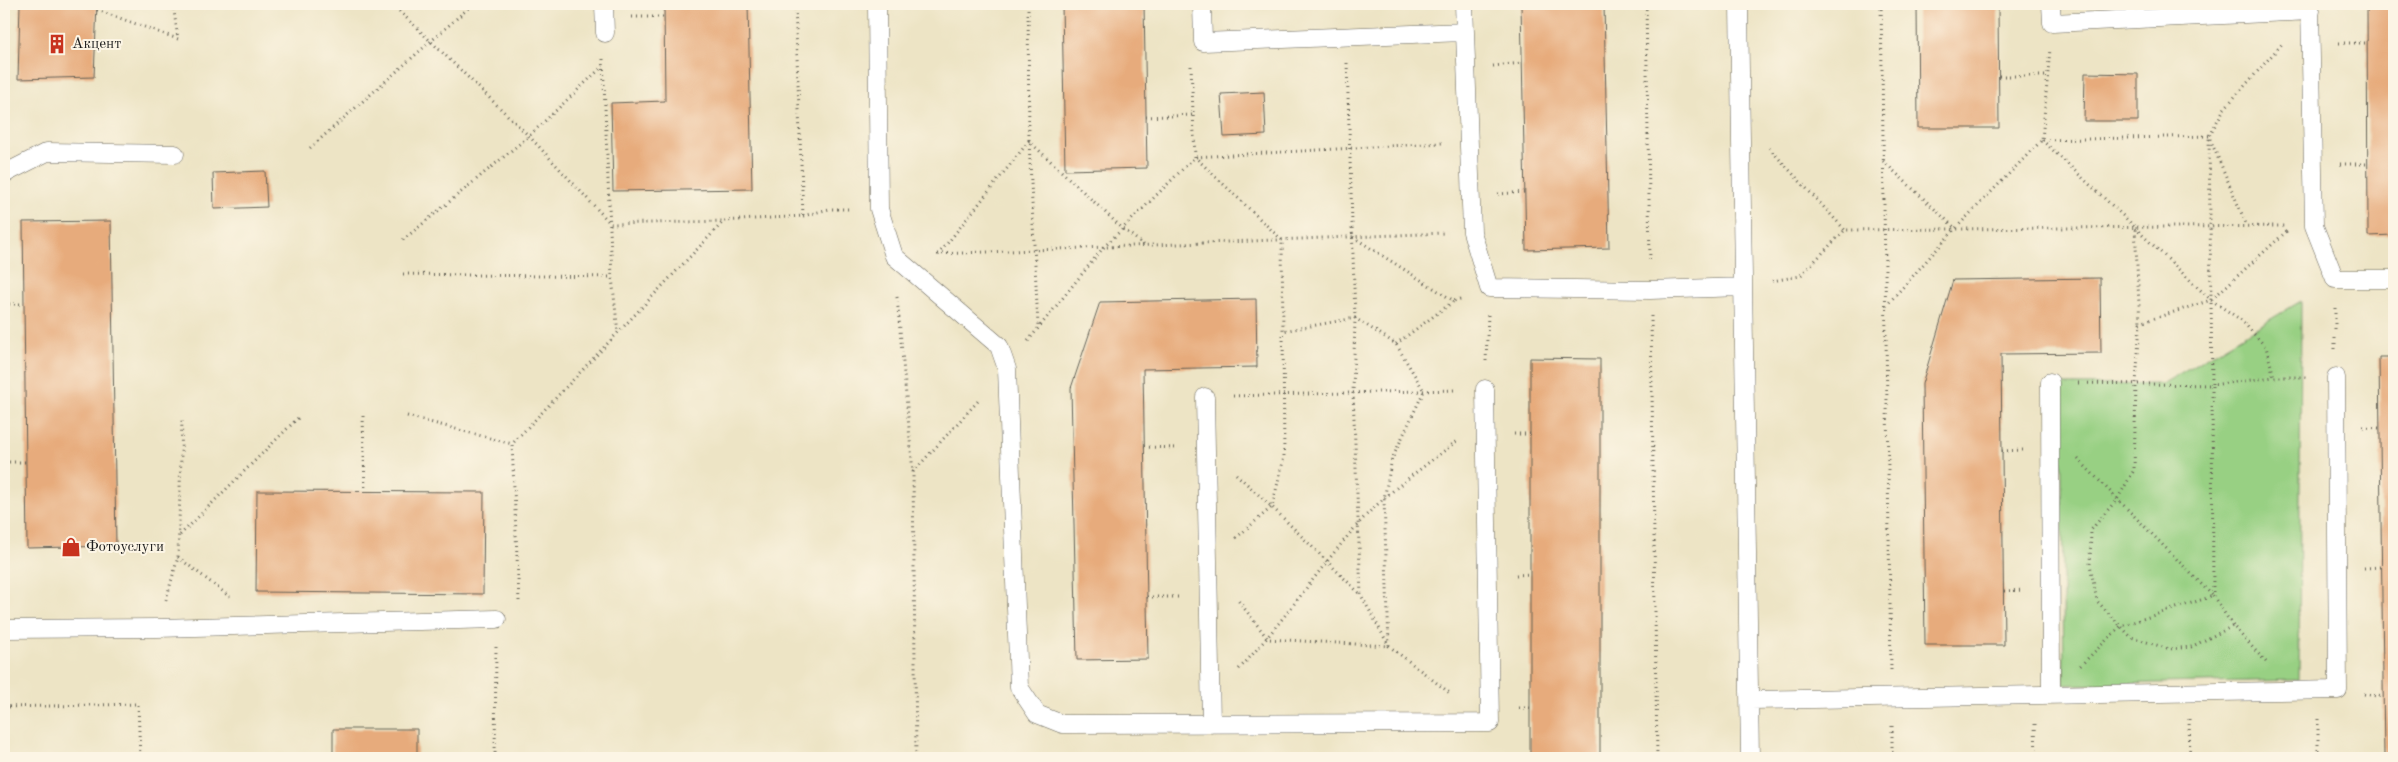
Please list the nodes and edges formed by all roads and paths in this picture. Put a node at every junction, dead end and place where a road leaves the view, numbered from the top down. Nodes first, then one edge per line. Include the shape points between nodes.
1 (173, 4) edge
2 (392, 4) edge
3 (473, 4) edge
4 (604, 4) edge
5 (795, 4) edge
6 (877, 4) edge
7 (1028, 4) edge
8 (1202, 4) edge
9 (1464, 4) edge
10 (1646, 4) edge
11 (1739, 4) edge
12 (1881, 4) edge
13 (2051, 4) edge
14 (2310, 8) edge
15 (97, 10) dead end
16 (2052, 23) junction
17 (1464, 32) junction
18 (605, 33) joint
19 (1346, 37) junction
20 (430, 42) junction
21 (1191, 59) dead end
22 (603, 66) junction
23 (1999, 76) dead end
24 (2048, 76) junction
25 (1193, 115) junction
26 (1146, 117) dead end
27 (1741, 117) junction
28 (528, 136) junction
29 (2209, 136) junction
30 (2042, 140) junction
31 (1029, 141) junction
32 (1467, 142) junction
33 (310, 148) dead end
34 (1350, 148) junction
35 (175, 154) dead end
36 (1195, 157) junction
37 (1883, 161) junction
38 (4, 174) edge
39 (879, 209) junction
40 (803, 216) junction
41 (724, 221) junction
42 (611, 224) junction
43 (2247, 226) junction
44 (2135, 227) junction
45 (2211, 227) junction
46 (1122, 228) junction
47 (1955, 229) junction
48 (1845, 230) junction
49 (1884, 230) junction
50 (1472, 232) junction
51 (1353, 237) junction
52 (403, 240) dead end
53 (1282, 240) junction
54 (1145, 246) junction
55 (1103, 248) junction
56 (1036, 251) junction
57 (894, 256) junction
58 (403, 274) dead end
59 (612, 277) junction
60 (2394, 279) edge
61 (2335, 280) junction
62 (1743, 287) junction
63 (1489, 288) junction
64 (1650, 290) junction
65 (2211, 300) junction
66 (1454, 301) junction
67 (4, 304) edge
68 (24, 304) dead end
69 (1886, 306) junction
70 (1355, 318) junction
71 (2140, 323) junction
72 (1038, 327) junction
73 (1283, 331) junction
74 (618, 333) junction
75 (1396, 344) junction
76 (1007, 370) junction
77 (2336, 377) junction
78 (2274, 378) junction
79 (2050, 382) joint
80 (2136, 384) junction
81 (2212, 386) junction
82 (1485, 389) junction
83 (1424, 391) junction
84 (1353, 393) junction
85 (1284, 395) junction
86 (1205, 397) joint
87 (300, 416) dead end
88 (363, 416) dead end
89 (407, 416) dead end
90 (1485, 418) junction
91 (182, 420) dead end
92 (2050, 431) junction
93 (512, 444) junction
94 (1206, 448) junction
95 (4, 462) edge
96 (26, 462) dead end
97 (913, 472) junction
98 (365, 491) dead end
99 (1384, 498) junction
100 (2118, 498) junction
101 (1272, 507) junction
102 (1358, 524) junction
103 (179, 536) junction
104 (178, 557) junction
105 (1208, 561) junction
106 (1328, 562) junction
107 (1361, 595) junction
108 (2213, 596) junction
109 (520, 607) dead end
110 (496, 619) joint
111 (266, 626) junction
112 (2121, 626) junction
113 (2233, 626) junction
114 (158, 628) junction
115 (4, 629) edge
116 (1268, 639) junction
117 (1389, 646) junction
118 (2318, 690) junction
119 (2292, 691) junction
120 (2188, 693) junction
121 (2052, 695) junction
122 (2034, 696) junction
123 (1891, 698) junction
124 (1750, 700) junction
125 (4, 706) edge
126 (1490, 723) junction
127 (1211, 724) junction
128 (140, 758) edge
129 (495, 758) edge
130 (916, 758) edge
131 (1657, 758) edge
132 (1750, 758) edge
133 (1892, 758) edge
134 (2036, 758) edge
135 (2190, 758) edge
136 (2318, 758) edge

1 - 15 path via 178,39
2 - 20 path
3 - 20 path
4 - 18 lane
5 - 40 path
6 - 39 lane
7 - 31 path
8 - 19 lane via 1203,42
9 - 17 lane
10 - 64 path
11 - 27 lane
12 - 37 path
13 - 16 lane
14 - 16 lane
14 - 29 path via 2224,109
14 - 61 lane via 2314,226
16 - 24 path
17 - 19 lane
17 - 32 lane
18 - 22 path
19 - 34 path
20 - 28 path
20 - 33 path
21 - 25 path
22 - 28 path
22 - 42 path
23 - 24 path
24 - 30 path
25 - 26 path
25 - 36 path
27 - 48 path
27 - 62 lane
28 - 42 path
28 - 52 path
29 - 30 path
29 - 43 path
29 - 45 path
30 - 44 path
30 - 47 path
31 - 46 path
31 - 56 path
31 - 56 path via 938,255
32 - 34 path
32 - 50 lane
34 - 36 path
34 - 51 path
35 - 38 lane via 46,152
36 - 46 path
36 - 53 path
37 - 47 path
37 - 49 path
39 - 40 path via 829,209
39 - 57 lane
40 - 41 path
41 - 42 path
41 - 74 path
42 - 59 path
43 - 45 path
43 - 65 path via 2293,226
44 - 45 path
44 - 47 path
44 - 65 path
44 - 71 path
45 - 65 path
46 - 54 path
46 - 55 path
47 - 49 path
47 - 69 path
48 - 49 path
48 - 62 path via 1800,276
49 - 69 path
50 - 51 path
50 - 63 lane
51 - 53 path
51 - 66 path
51 - 70 path
53 - 54 path
53 - 73 path
54 - 55 path
55 - 56 path
55 - 72 path
56 - 72 path
57 - 76 lane via 999,346
57 - 97 path
58 - 59 path
59 - 74 path
60 - 61 lane
61 - 77 path
62 - 64 lane
62 - 124 lane
63 - 64 lane
63 - 66 path
63 - 82 path
64 - 131 path
65 - 71 path
65 - 78 path via 2241,320 2266,347
65 - 81 path
66 - 75 path
67 - 68 path
69 - 123 path
70 - 73 path
70 - 75 path
70 - 84 path
71 - 80 path
72 - 76 path
73 - 85 path
74 - 93 path
75 - 83 path
76 - 97 path
76 - 127 lane via 1019,687 1037,714 1062,724
77 - 78 path
77 - 118 lane via 2338,690
78 - 81 path
79 - 80 path
79 - 92 lane
80 - 81 path
80 - 100 path via 2134,470
81 - 108 path
82 - 83 path
82 - 90 lane
83 - 84 path
83 - 99 path via 1392,459
84 - 85 path
84 - 102 path
85 - 86 path
85 - 101 path via 1284,457
86 - 94 lane
87 - 103 path
88 - 98 path
89 - 93 path
90 - 99 path
90 - 126 lane
91 - 103 path
92 - 100 path
92 - 121 lane
93 - 109 path
94 - 101 path
94 - 105 lane
95 - 96 path
97 - 130 path
99 - 102 path
99 - 117 path
100 - 108 path
100 - 112 path via 2091,530 2090,564 2097,601
101 - 105 path
101 - 106 path
102 - 106 path
102 - 107 path
103 - 104 path
104 - 111 path
104 - 114 path
105 - 116 path
105 - 127 lane
106 - 107 path
106 - 116 path
107 - 117 path
108 - 112 path
108 - 113 path
110 - 111 lane
110 - 129 path
111 - 114 lane
112 - 113 path via 2131,637 2169,649 2191,647
112 - 121 path
113 - 119 path
114 - 115 lane
116 - 117 path
117 - 126 path
118 - 119 lane
118 - 136 path
119 - 120 lane
120 - 121 lane
120 - 135 path
121 - 122 lane
122 - 123 lane
122 - 134 path
123 - 124 lane
123 - 133 path
124 - 132 lane
125 - 128 path via 138,704
126 - 127 lane

